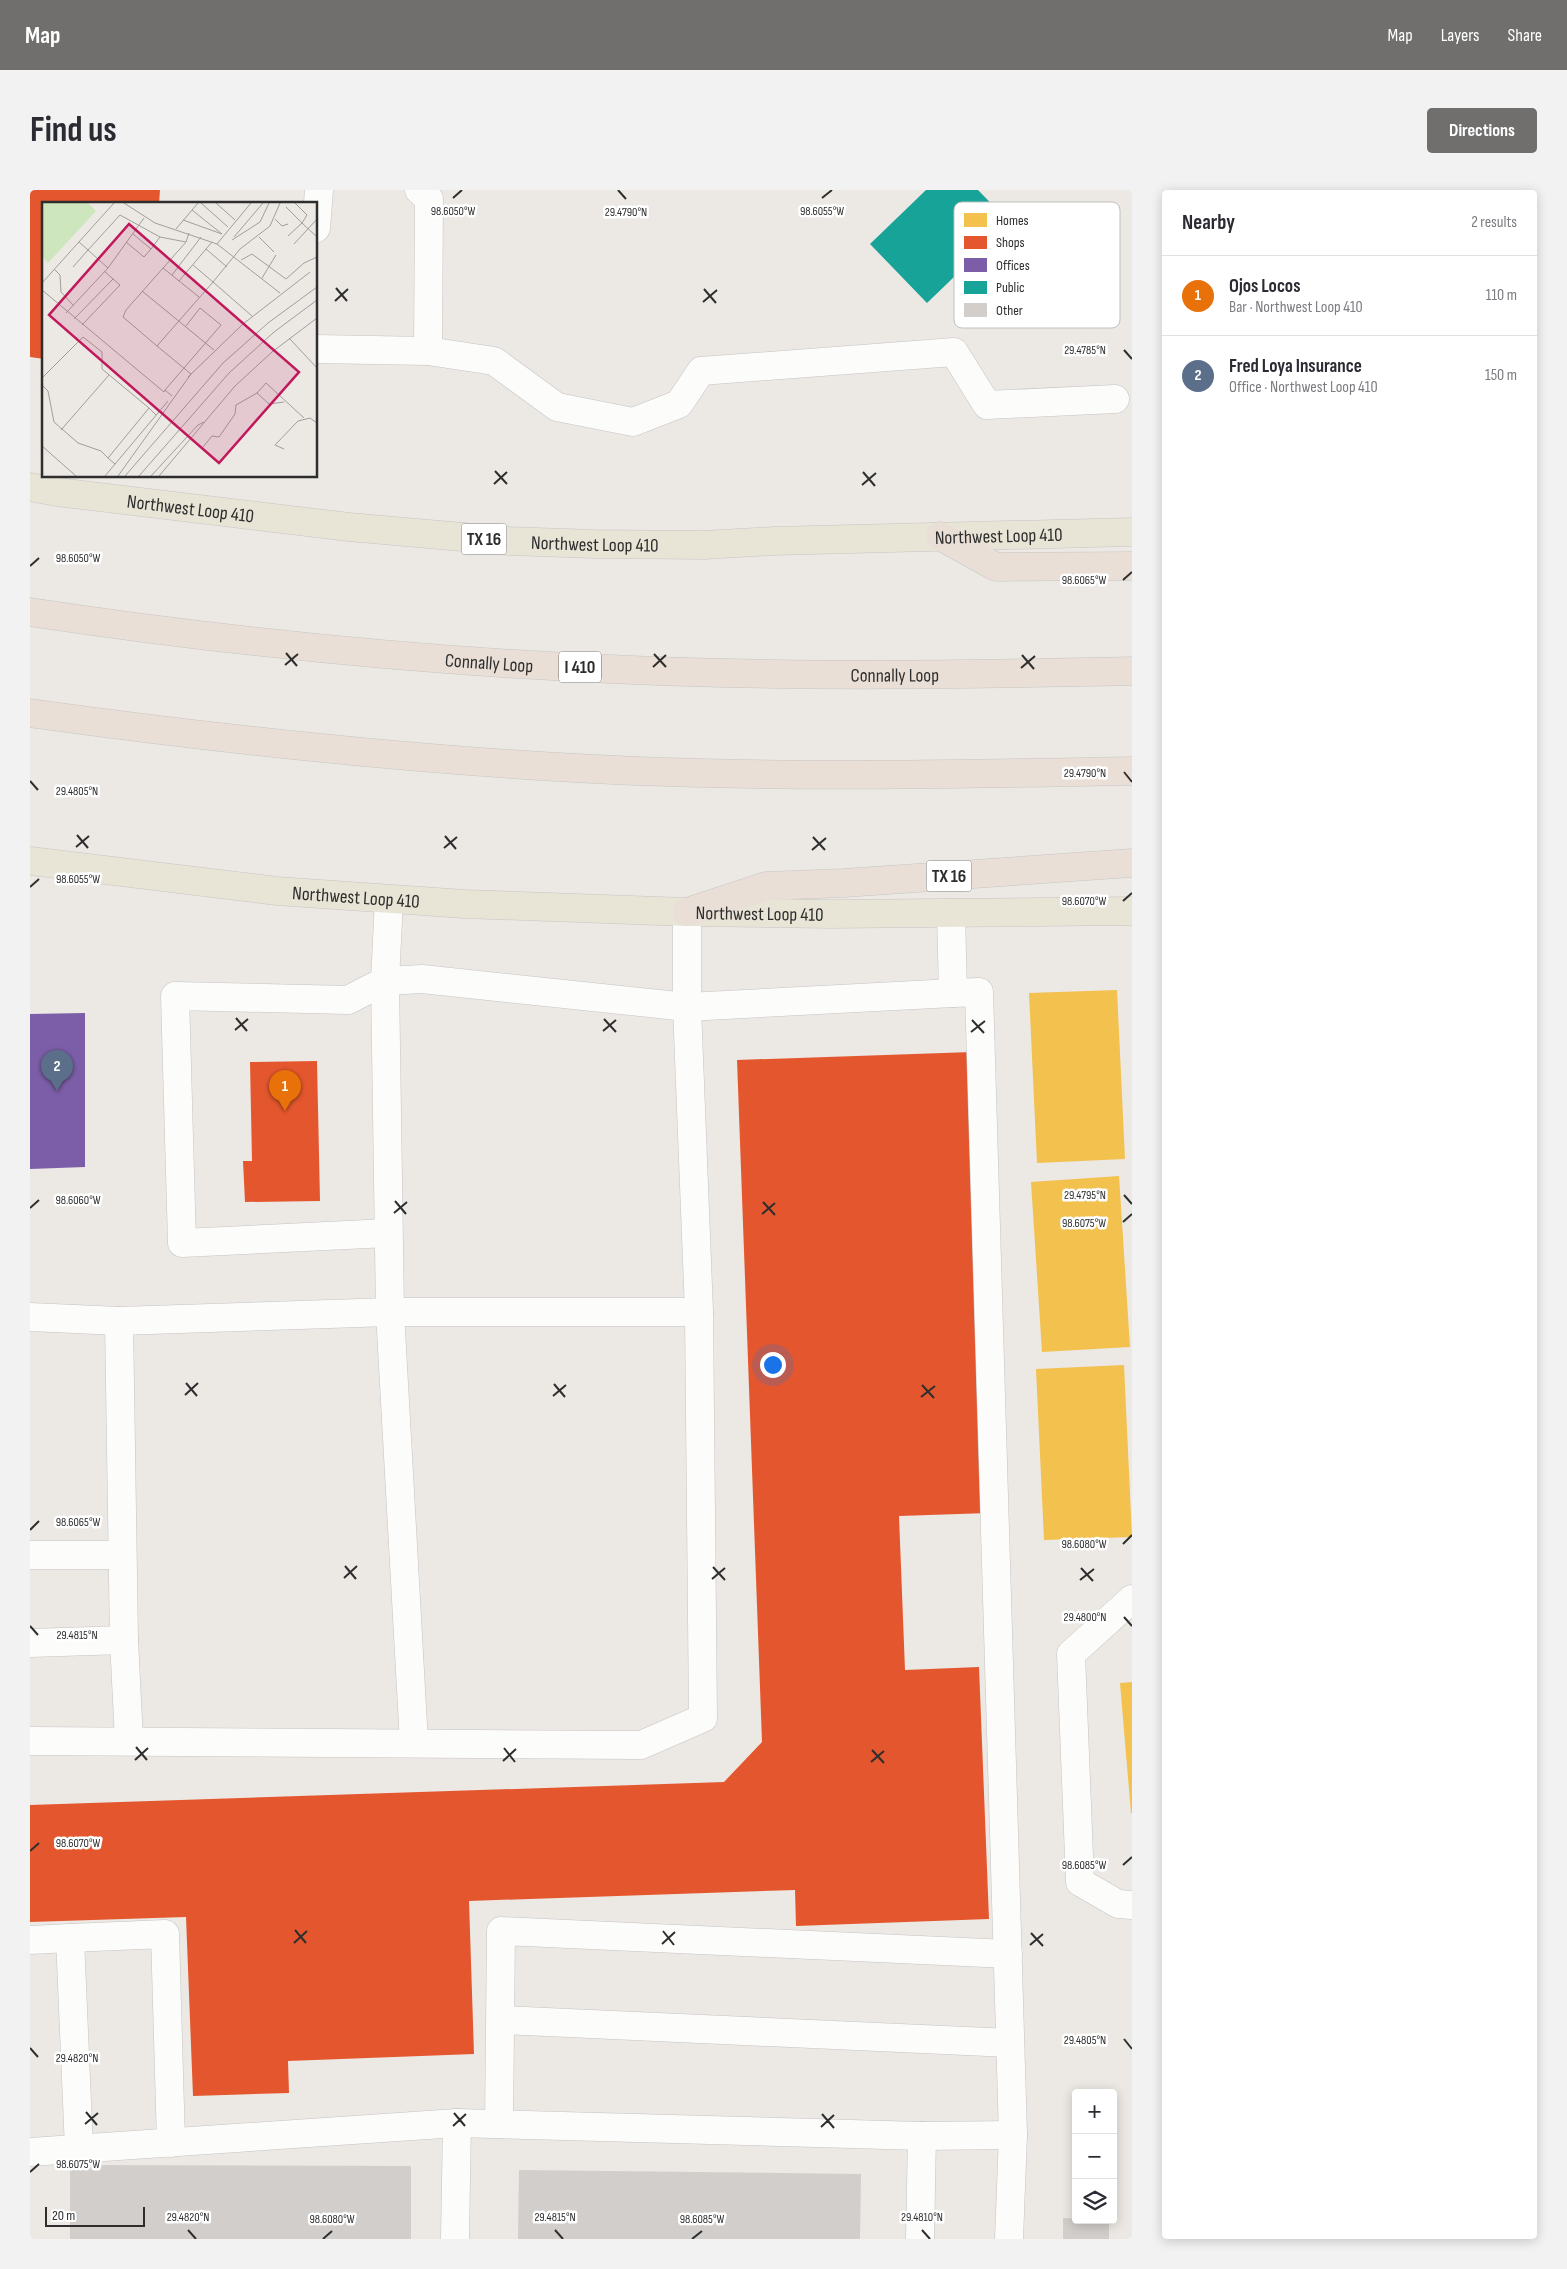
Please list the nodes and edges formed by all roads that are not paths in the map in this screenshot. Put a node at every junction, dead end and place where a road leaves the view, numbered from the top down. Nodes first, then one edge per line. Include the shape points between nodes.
1 (320, 190) edge
2 (419, 190) edge
3 (318, 209) edge
4 (318, 349) edge
5 (428, 351) junction
6 (1115, 399) dead end
7 (30, 487) edge
8 (1132, 532) edge
9 (940, 536) junction
10 (1132, 566) edge
11 (30, 612) edge
12 (1132, 671) edge
13 (30, 713) edge
14 (1132, 771) edge
15 (30, 860) edge
16 (1132, 863) edge
17 (390, 900) junction
18 (1132, 911) edge
19 (687, 912) junction
20 (951, 914) junction
21 (385, 981) junction
22 (953, 994) junction
23 (688, 1007) junction
24 (388, 1233) junction
25 (390, 1312) junction
26 (699, 1312) junction
27 (30, 1317) edge
28 (119, 1321) junction
29 (30, 1555) edge
30 (122, 1555) junction
31 (1132, 1599) edge
32 (124, 1640) junction
33 (30, 1643) edge
34 (30, 1741) edge
35 (129, 1742) junction
36 (414, 1744) junction
37 (1132, 1905) edge
38 (70, 1938) junction
39 (30, 1940) edge
40 (1008, 1954) junction
41 (501, 2020) junction
42 (1010, 2043) junction
43 (457, 2123) junction
44 (500, 2124) junction
45 (1013, 2135) junction
46 (922, 2136) junction
47 (171, 2143) junction
48 (79, 2149) junction
49 (30, 2152) edge
50 (455, 2239) edge
51 (920, 2239) edge
52 (1009, 2239) edge

1 - 3 lane
2 - 5 lane via 429,199
4 - 5 lane
5 - 6 lane via 494,361 557,407 633,422 679,404 701,371 954,352 987,405
7 - 9 main road, Northwest Loop 410 / TX 16 via 292,521 508,541 704,545
8 - 9 main road, Northwest Loop 410
9 - 10 highway via 996,567
11 - 12 highway, Connally Loop / I 410 via 320,648 571,667 875,675
13 - 14 highway via 250,741 423,757 665,772 926,775
15 - 17 main road, Northwest Loop 410 / TX 16 via 226,885
16 - 19 highway, TX 16 via 766,886
17 - 19 main road, Northwest Loop 410 / TX 16
17 - 21 lane
18 - 20 main road, Northwest Loop 410
19 - 20 main road, Northwest Loop 410
19 - 23 lane
20 - 22 lane
21 - 23 lane via 422,979
21 - 24 lane
21 - 24 lane via 348,1000 175,996 182,1244
22 - 23 lane
22 - 40 lane via 979,992
23 - 26 lane
24 - 25 lane
25 - 26 lane
25 - 28 lane
25 - 36 lane
26 - 36 lane via 703,1718 641,1745
27 - 28 lane
28 - 30 lane
29 - 30 lane
30 - 32 lane
31 - 37 lane via 1071,1654 1080,1882 1118,1904
32 - 33 lane
32 - 35 lane
34 - 35 lane
35 - 36 lane
38 - 39 lane
38 - 47 lane via 165,1934
38 - 48 lane
40 - 41 lane via 501,1931
40 - 42 lane
41 - 42 lane
41 - 44 lane
42 - 45 lane
43 - 44 lane
43 - 47 lane
43 - 50 lane
44 - 46 lane
45 - 46 lane
45 - 52 lane
46 - 51 lane
47 - 48 lane
48 - 49 lane

